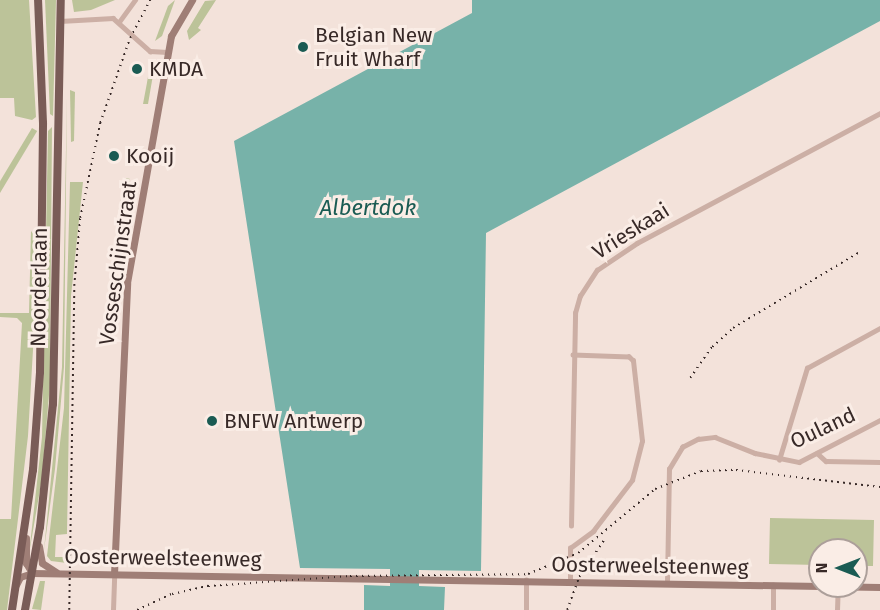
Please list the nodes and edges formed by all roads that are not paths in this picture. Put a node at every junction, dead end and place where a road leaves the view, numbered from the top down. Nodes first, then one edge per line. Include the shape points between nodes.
1 (38, 0) edge
2 (61, 0) edge
3 (135, 0) edge
4 (192, 0) edge
5 (60, 21) junction
6 (120, 22) junction
7 (167, 52) junction
8 (880, 113) edge
9 (43, 123) junction
10 (59, 123) junction
11 (880, 328) edge
12 (573, 355) junction
13 (880, 420) edge
14 (817, 453) junction
15 (779, 460) junction
16 (880, 462) edge
17 (28, 513) junction
18 (40, 526) junction
19 (571, 526) dead end
20 (32, 573) junction
21 (58, 573) junction
22 (114, 574) junction
23 (526, 580) junction
24 (570, 582) junction
25 (667, 583) junction
26 (773, 585) junction
27 (808, 586) edge
28 (15, 587) junction
29 (12, 610) edge
30 (25, 610) edge
31 (113, 610) edge
32 (526, 610) edge
33 (773, 610) edge

1 - 9 main road, Noorderlaan
2 - 5 main road, Noorderlaan
3 - 6 street
4 - 7 main road, Vosseschijnstraat via 173,31
5 - 6 street via 106,17
5 - 10 main road, Noorderlaan
6 - 7 street via 150,51
7 - 22 main road, Vosseschijnstraat via 124,312
8 - 12 street, Vrieskaai via 610,259 580,296
9 - 10 main road
9 - 17 main road, Noorderlaan via 40,372
10 - 18 main road, Noorderlaan via 54,393
11 - 15 street via 807,368
12 - 19 street, Vrieskaai
12 - 24 street via 629,357 633,361 642,441 632,480 593,531 570,548
13 - 14 street, Ouland
14 - 15 street, Ouland via 798,462
14 - 16 street via 826,461
15 - 25 street via 715,437 698,439 682,447 669,469
17 - 20 main road, Noorderlaan via 25,555
17 - 28 main road, Noorderlaan
18 - 20 main road, Noorderlaan
18 - 21 main road via 41,561
20 - 21 main road, Oosterweelsteenweg
20 - 28 main road via 20,577
20 - 30 main road, Noorderlaan
21 - 22 main road, Oosterweelsteenweg
22 - 23 main road, Oosterweelsteenweg
22 - 31 street
23 - 24 main road, Oosterweelsteenweg
23 - 32 street
24 - 25 main road, Oosterweelsteenweg
25 - 26 main road, Oosterweelsteenweg
26 - 27 main road, Oosterweelsteenweg
26 - 33 street
28 - 29 main road, Noorderlaan

